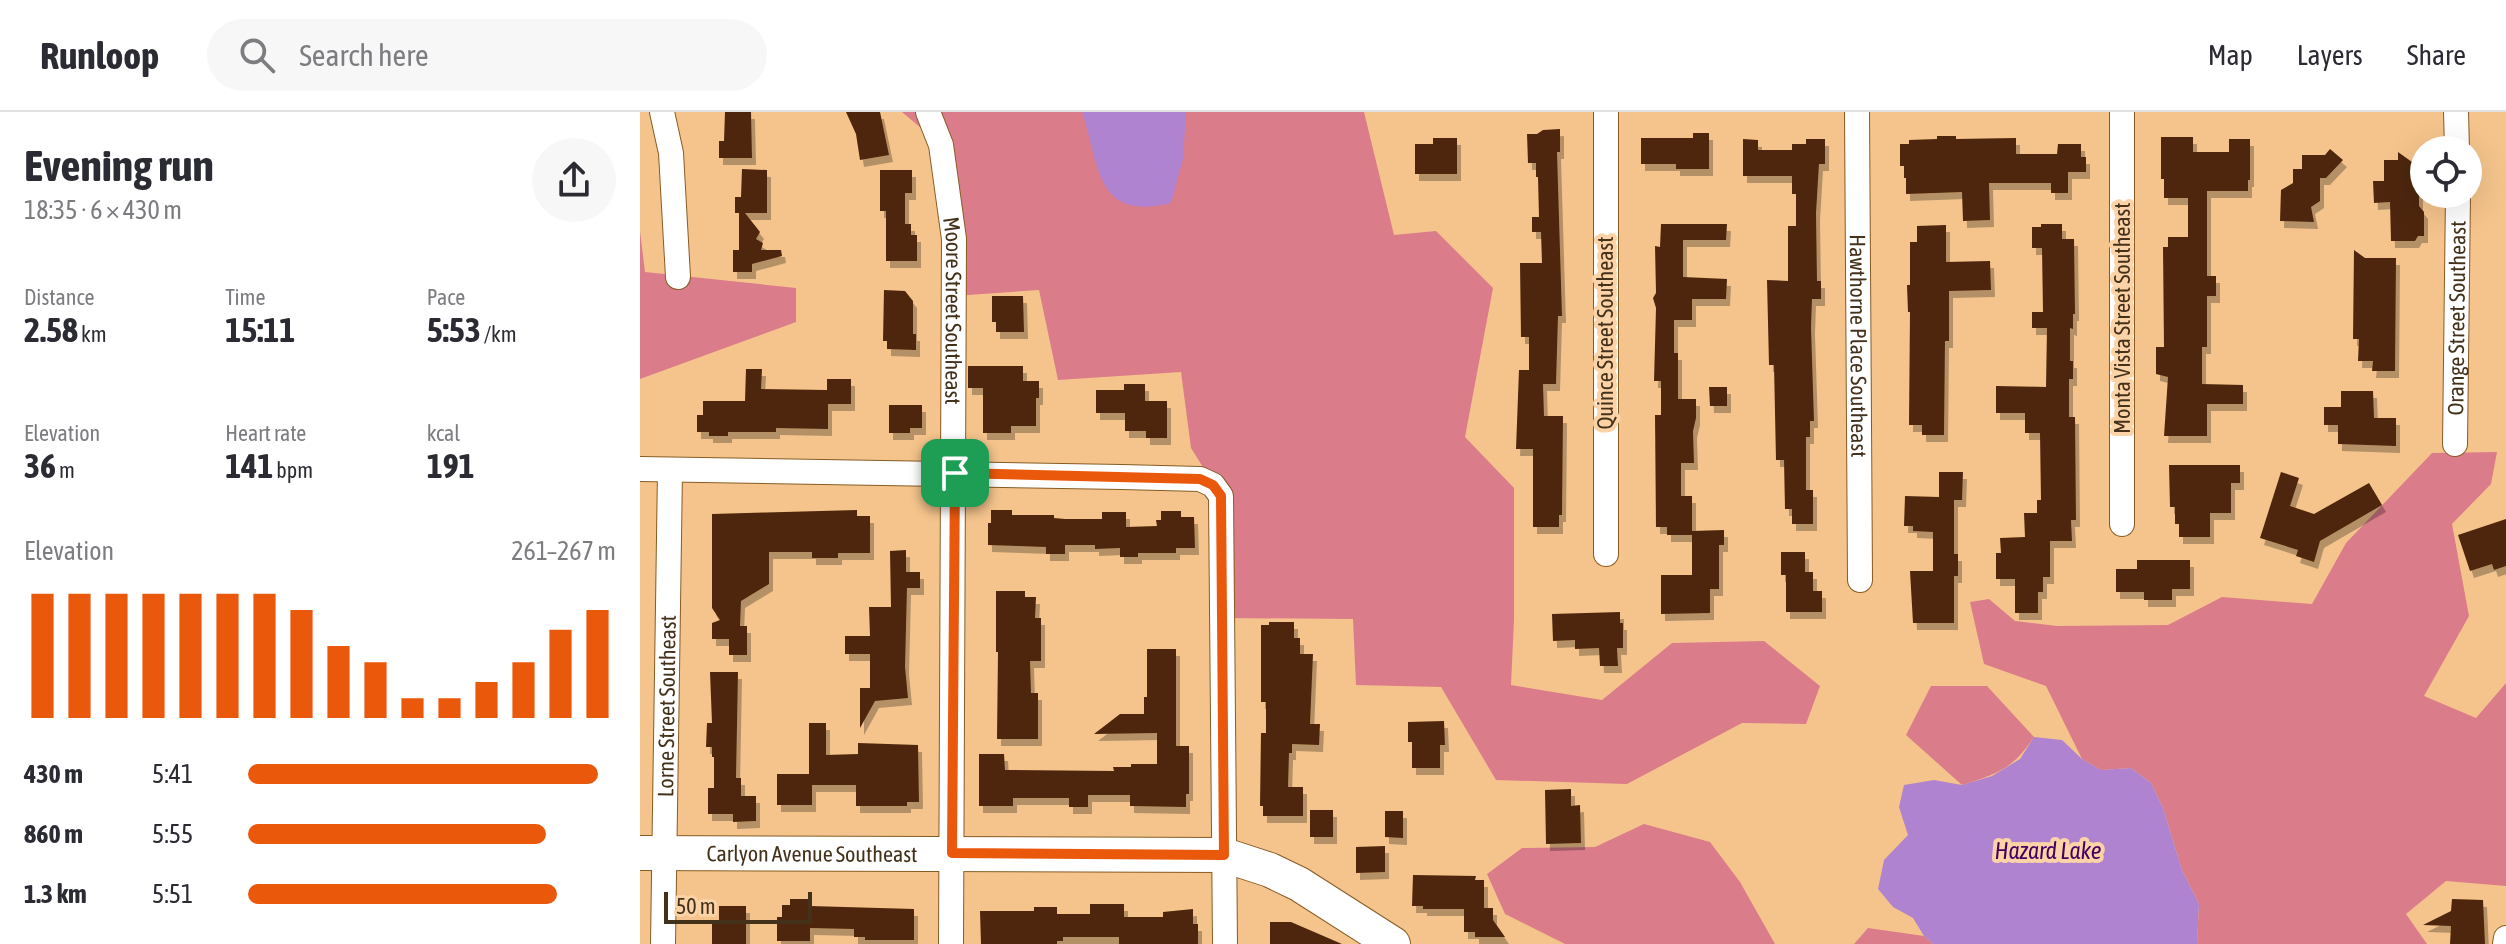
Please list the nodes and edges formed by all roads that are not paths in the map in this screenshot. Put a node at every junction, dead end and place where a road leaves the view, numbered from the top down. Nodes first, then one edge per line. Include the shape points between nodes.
1 (662, 112) edge
2 (928, 112) edge
3 (1606, 112) edge
4 (1857, 112) edge
5 (2122, 112) edge
6 (2456, 112) edge
7 (2457, 136) edge
8 (2458, 208) edge
9 (678, 277) dead end
10 (2455, 444) dead end
11 (640, 469) edge
12 (670, 470) junction
13 (955, 473) junction
14 (2122, 524) dead end
15 (1606, 554) dead end
16 (1860, 580) dead end
17 (652, 853) edge
18 (952, 853) junction
19 (1224, 855) junction
20 (663, 944) edge
21 (951, 944) edge
22 (1225, 944) edge
23 (1393, 944) edge

1 - 9 street via 671,153
2 - 13 street, Moore Street Southeast via 941,145 954,239
3 - 15 street, Quince Street Southeast
4 - 16 street, Hawthorne Place Southeast
5 - 14 street, Monta Vista Street Southeast
6 - 7 street
8 - 10 street, Orange Street Southeast
11 - 12 street
12 - 13 street
12 - 17 street, Lorne Street Southeast
13 - 18 street, Moore Street Southeast
13 - 19 street via 1200,479 1221,496
17 - 18 street, Carlyon Avenue Southeast
17 - 20 street, Lorne Street Southeast
18 - 19 street, Carlyon Avenue Southeast
18 - 21 street, Moore Street Southeast
19 - 22 street
19 - 23 street, Carlyon Avenue Southeast via 1299,884

